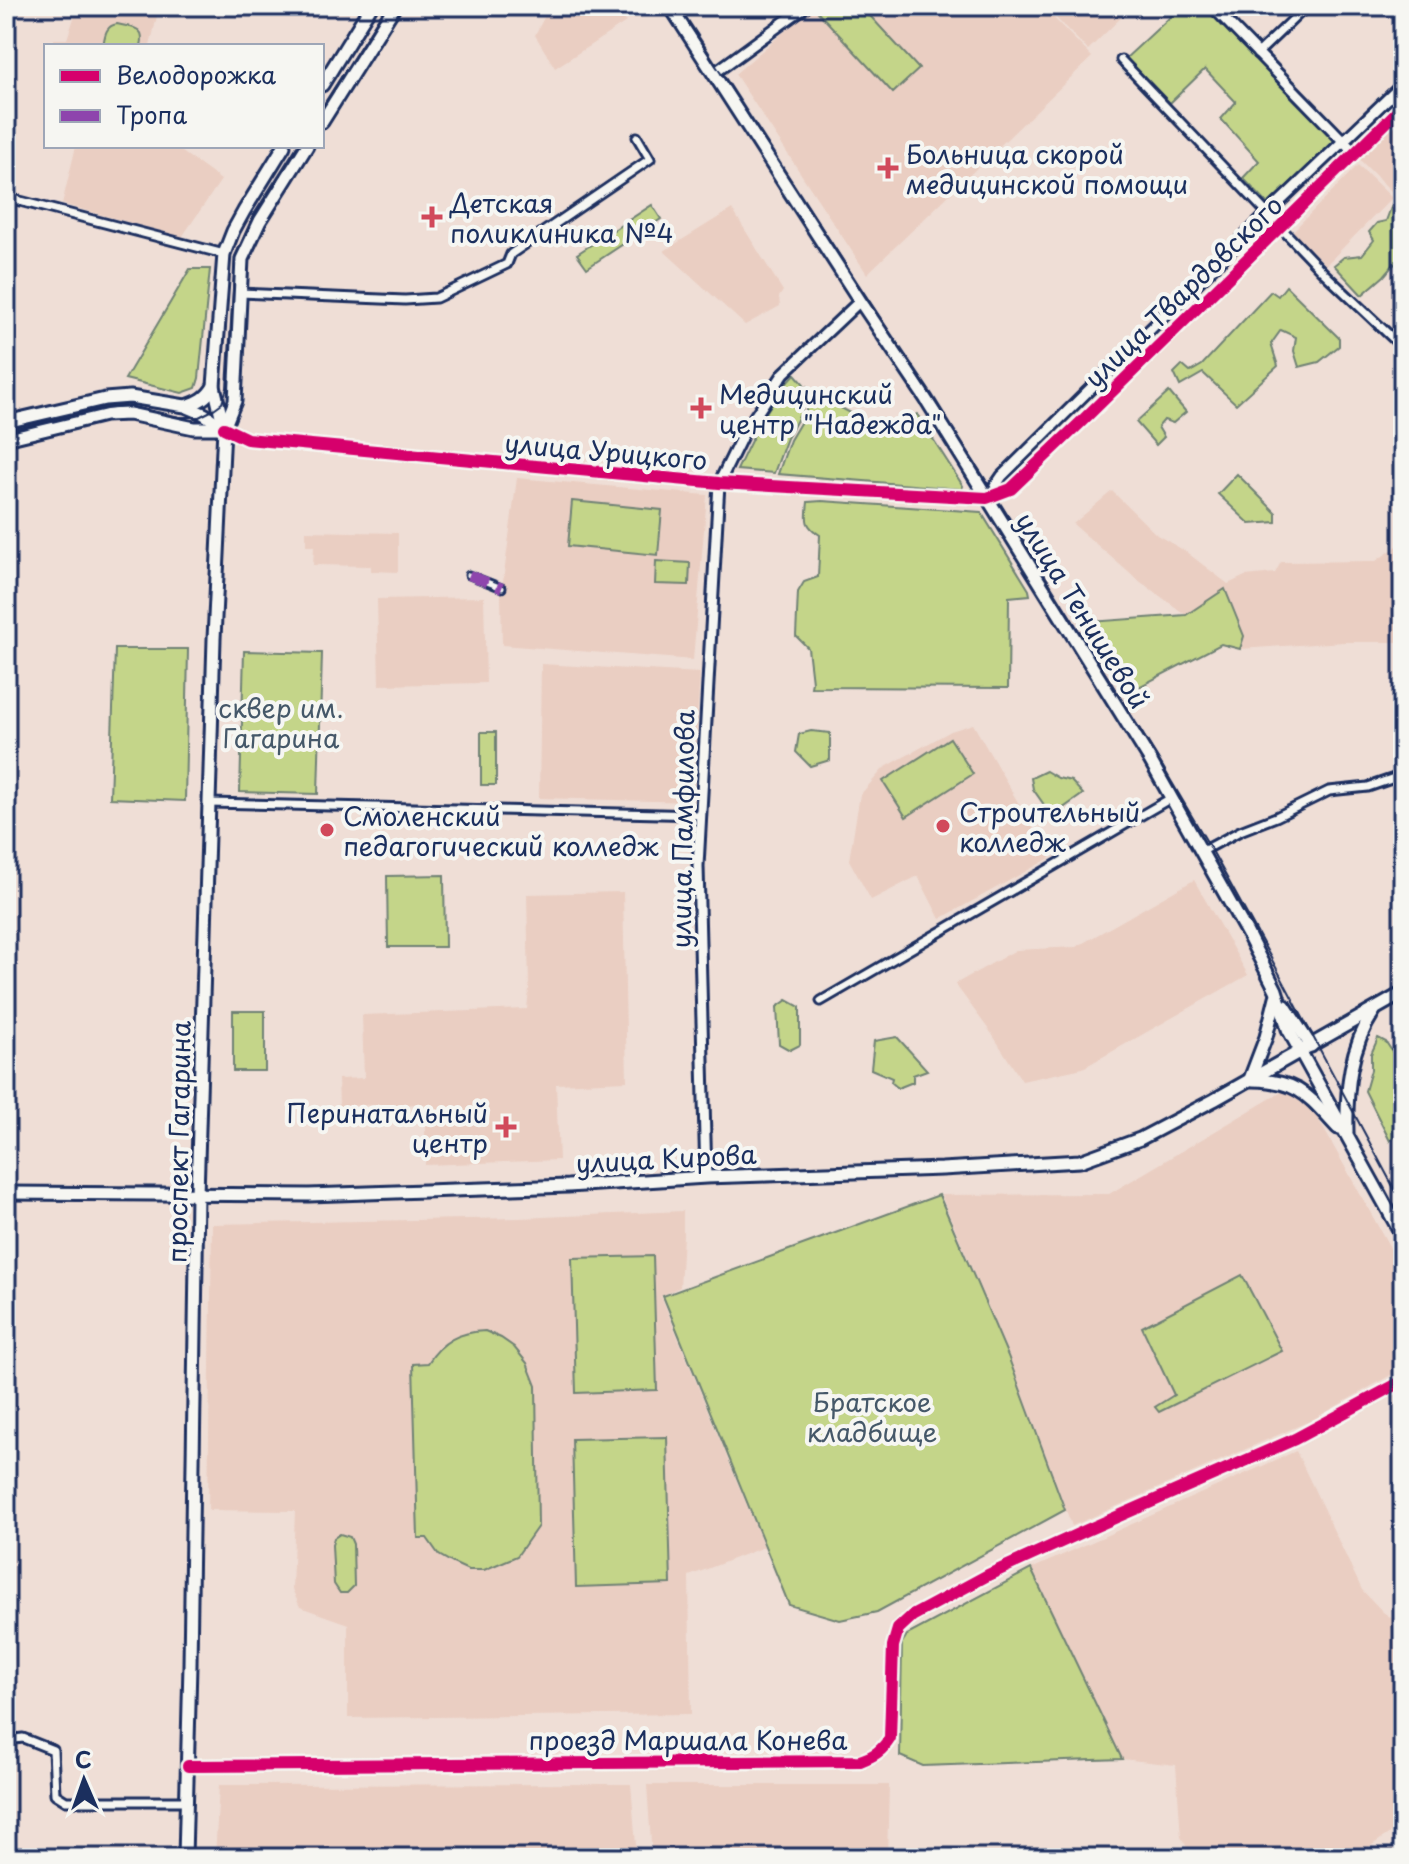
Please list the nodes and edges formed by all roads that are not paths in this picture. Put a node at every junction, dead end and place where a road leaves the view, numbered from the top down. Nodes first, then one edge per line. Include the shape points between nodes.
1 (371, 6) edge
2 (395, 6) edge
3 (670, 6) edge
4 (806, 6) edge
5 (1212, 6) edge
6 (1307, 6) edge
7 (1257, 54) junction
8 (1121, 60) dead end
9 (713, 74) junction
10 (324, 82) edge
11 (1403, 84) edge
12 (1403, 106) edge
13 (324, 119) edge
14 (637, 137) dead end
15 (1344, 141) junction
16 (283, 148) edge
17 (306, 148) edge
18 (1355, 153) junction
19 (16, 200) dead end
20 (1268, 213) junction
21 (1280, 227) junction
22 (224, 254) junction
23 (240, 293) junction
24 (860, 301) junction
25 (1148, 333) junction
26 (1159, 346) junction
27 (1403, 348) edge
28 (214, 386) junction
29 (185, 406) junction
30 (6, 422) edge
31 (224, 428) junction
32 (6, 439) edge
33 (719, 483) junction
34 (987, 498) junction
35 (469, 575) dead end
36 (502, 588) dead end
37 (1403, 775) edge
38 (1171, 798) junction
39 (209, 803) junction
40 (701, 815) junction
41 (1201, 852) junction
42 (1276, 990) junction
43 (1403, 993) edge
44 (821, 1001) dead end
45 (1376, 1008) junction
46 (1306, 1049) junction
47 (1250, 1080) junction
48 (1347, 1137) junction
49 (706, 1177) junction
50 (6, 1193) edge
51 (197, 1194) junction
52 (1403, 1237) edge
53 (1403, 1381) edge
54 (6, 1740) edge
55 (188, 1766) junction
56 (187, 1801) junction
57 (185, 1858) edge

1 - 10 main road
2 - 13 main road
3 - 9 main road, улица Тенишевой
4 - 9 street
5 - 7 street
6 - 7 street
7 - 15 street
8 - 20 street
9 - 24 main road, улица Тенишевой
11 - 15 street, улица Твардовского
12 - 18 street, улица Твардовского
14 - 23 street via 650,159 511,254 507,264 436,298
15 - 18 street
15 - 20 street, улица Твардовского
16 - 22 main road, проспект Гагарина
17 - 23 main road, проспект Гагарина via 252,236 242,259
18 - 21 street, улица Твардовского
19 - 22 street
20 - 21 street
20 - 25 street, улица Твардовского
21 - 26 street, улица Твардовского
21 - 27 street
22 - 28 main road, проспект Гагарина
23 - 31 main road, проспект Гагарина via 235,401
24 - 33 street, улица Урицкого via 784,373 743,434
24 - 34 main road, улица Тенишевой
25 - 26 street
25 - 34 street, улица Твардовского via 1002,476
26 - 34 street, улица Твардовского via 1011,489
28 - 29 main road via 208,396
28 - 31 main road, проспект Гагарина
29 - 30 main road via 120,397
29 - 31 main road
31 - 32 main road via 105,415
31 - 33 street, улица Урицкого via 247,439
31 - 39 main road, проспект Гагарина
33 - 34 street, улица Урицкого
33 - 40 street, улица Памфилова
34 - 38 main road, улица Тенишевой
35 - 36 street
37 - 41 street via 1368,787 1329,791
38 - 41 main road, улица Тенишевой
38 - 44 street
39 - 40 street
39 - 51 main road, проспект Гагарина
40 - 49 street, улица Памфилова
41 - 42 main road, улица Тенишевой
42 - 46 main road, улица Тенишевой via 1288,1029
42 - 47 main road
43 - 45 main road, улица Кирова
45 - 46 main road, улица Кирова
45 - 48 main road via 1354,1052 1346,1100
46 - 47 main road, улица Кирова
46 - 48 main road, улица Тенишевой
47 - 48 main road via 1291,1085
47 - 49 main road, улица Кирова via 1140,1139 1080,1161
48 - 52 main road
49 - 51 main road, улица Кирова via 309,1195
50 - 51 main road, улица Кирова
51 - 55 main road, проспект Гагарина
53 - 55 street, проезд Маршала Конева via 1295,1439 988,1575 912,1616 898,1629 893,1646 890,1738 874,1756 860,1761
54 - 56 street via 23,1738 53,1750 55,1794 66,1801
55 - 56 main road, проспект Гагарина
56 - 57 main road, проспект Гагарина

